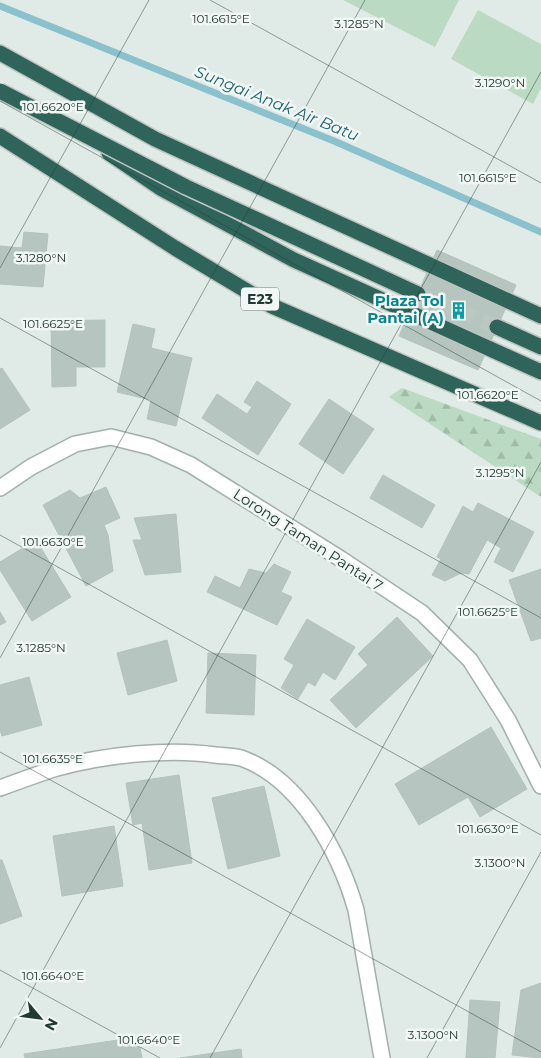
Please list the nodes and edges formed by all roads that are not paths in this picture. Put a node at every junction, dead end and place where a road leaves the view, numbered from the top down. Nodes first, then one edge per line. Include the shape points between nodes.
1 (0, 53) edge
2 (0, 85) edge
3 (0, 91) edge
4 (0, 136) edge
5 (418, 294) tunnel mouth
6 (541, 316) edge
7 (497, 327) tunnel mouth
8 (541, 347) edge
9 (541, 372) edge
10 (541, 423) edge
11 (0, 488) edge
12 (541, 786) edge
13 (0, 788) edge
14 (382, 1058) edge

1 - 6 highway via 155,139
2 - 9 highway via 78,132 162,189 294,260
3 - 5 highway, bridge via 186,187
4 - 10 highway, E23 via 272,306
7 - 8 highway
11 - 12 street, Lorong Taman Pantai 7 via 75,444 111,437 151,447 191,465 422,613 470,660 508,720
13 - 14 street via 58,768 127,754 195,752 241,758 283,783 332,847 349,887 356,910

